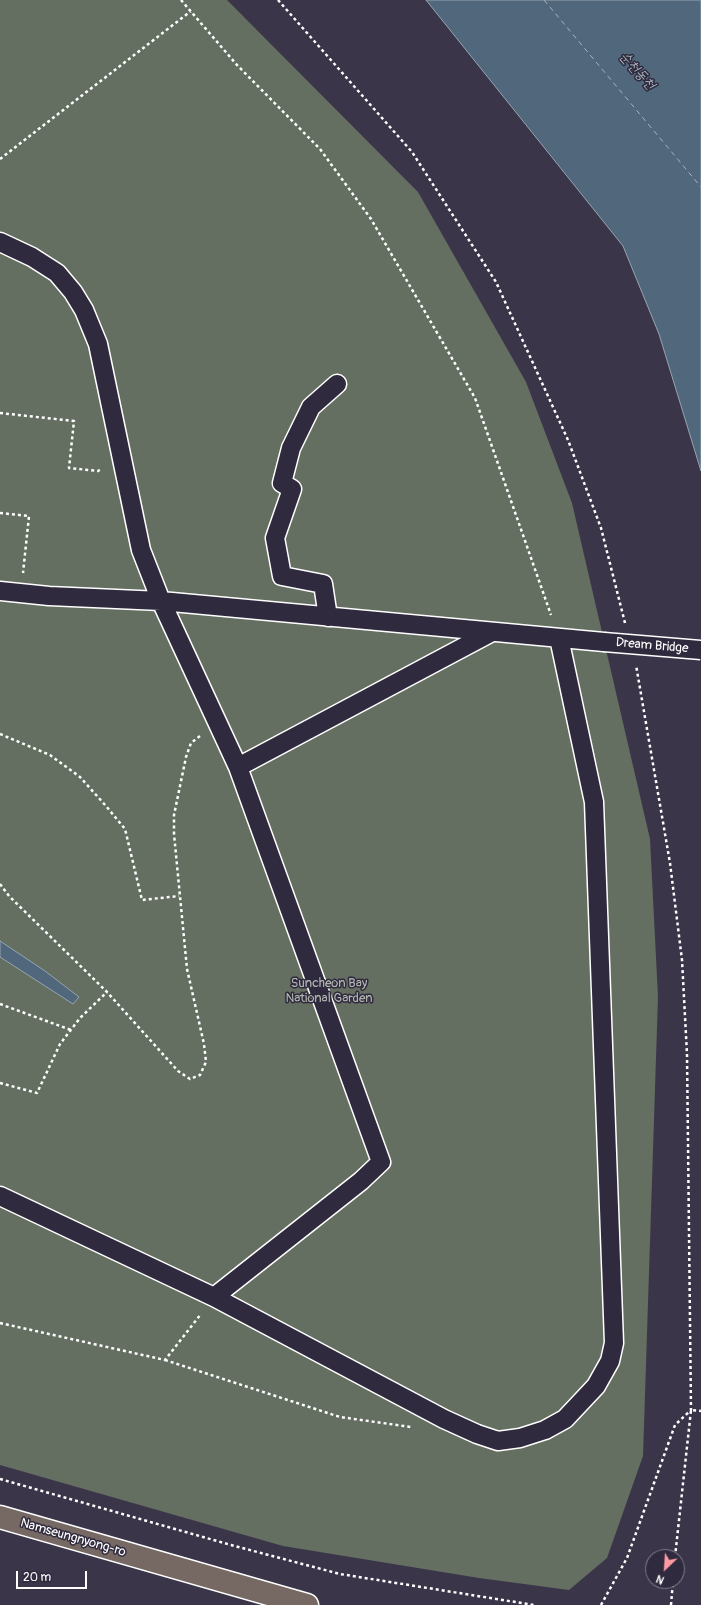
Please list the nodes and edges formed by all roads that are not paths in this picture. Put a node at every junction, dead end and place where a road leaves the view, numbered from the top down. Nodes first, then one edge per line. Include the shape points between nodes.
1 (0, 242) edge
2 (337, 384) dead end
3 (0, 592) edge
4 (161, 601) junction
5 (328, 617) junction
6 (492, 632) junction
7 (559, 638) junction
8 (701, 650) edge
9 (238, 767) junction
10 (0, 1196) edge
11 (214, 1297) junction
12 (0, 1517) edge
13 (307, 1605) edge

1 - 4 street via 32,256 57,273 84,310 98,344 141,550
2 - 5 street via 311,407 291,448 282,483 292,489 275,538 282,576 323,584
3 - 4 street, Dream Bridge
4 - 5 street, Dream Bridge
4 - 9 street
5 - 6 street, Dream Bridge
6 - 7 street, Dream Bridge
6 - 9 street
7 - 8 street, Dream Bridge, bridge
7 - 11 street via 594,802 614,1343 610,1361 596,1386 565,1419 545,1430 520,1438 498,1441 444,1419
9 - 11 street via 381,1162 361,1181
10 - 11 street
12 - 13 main road, Namseungnyong-ro

